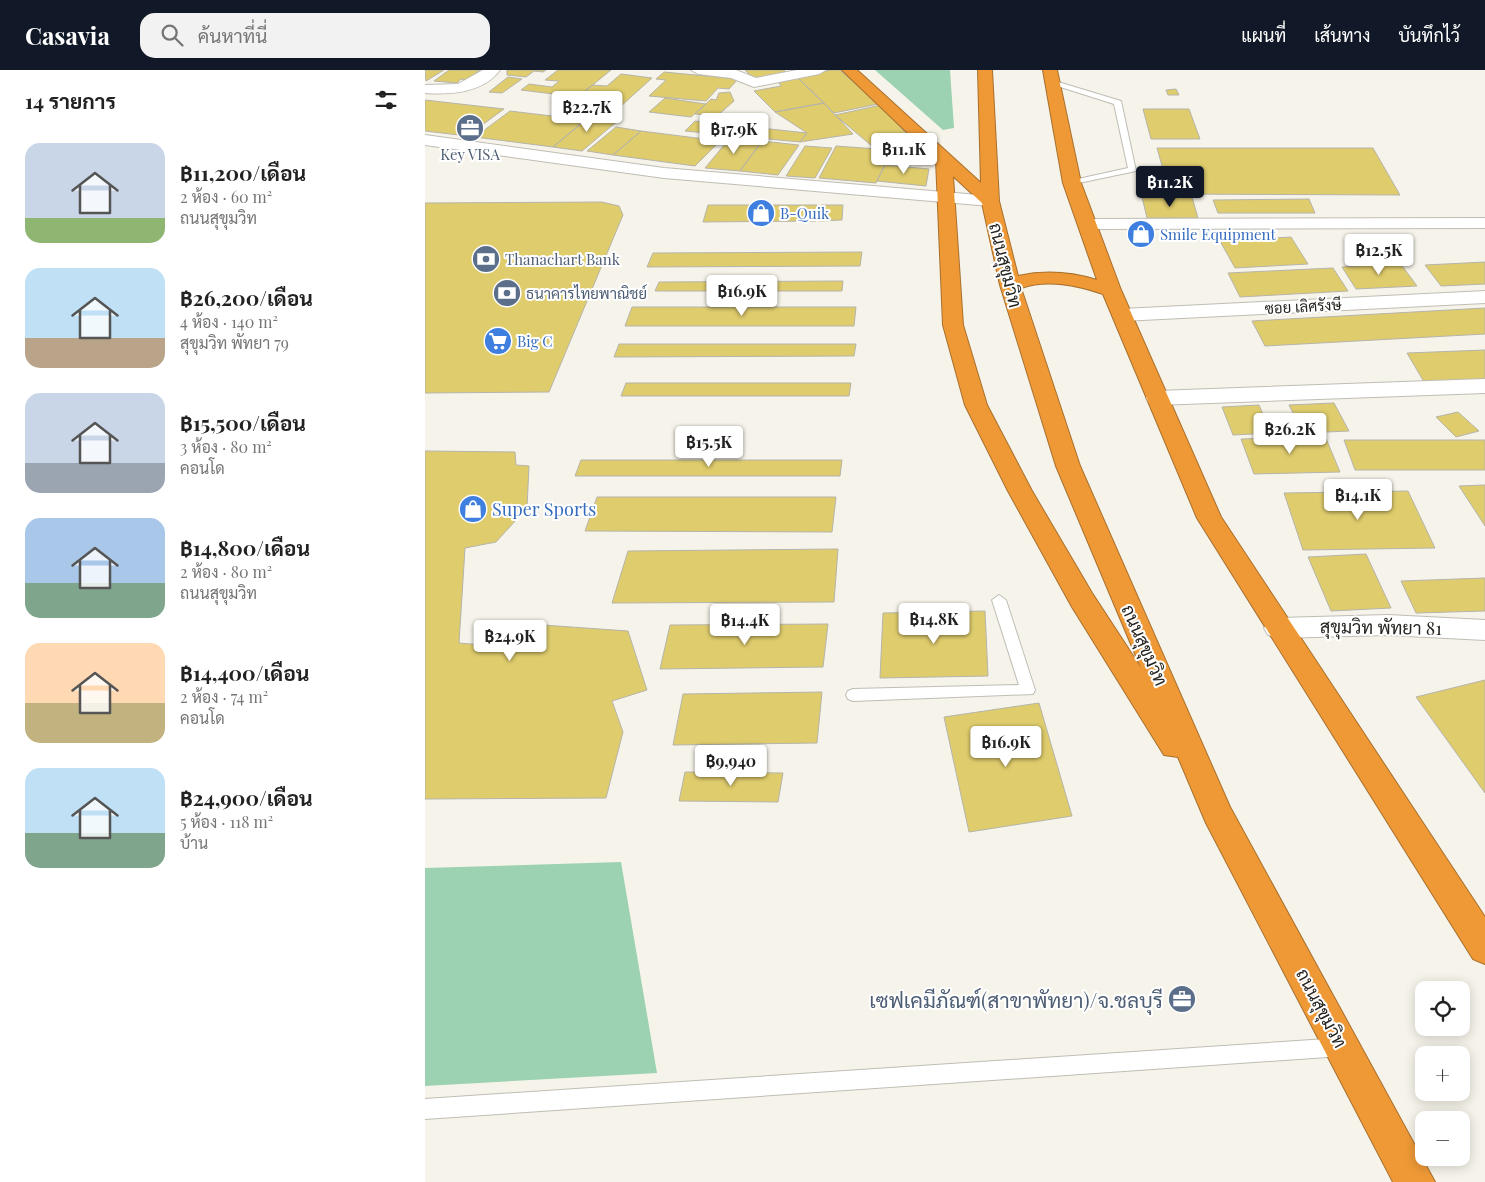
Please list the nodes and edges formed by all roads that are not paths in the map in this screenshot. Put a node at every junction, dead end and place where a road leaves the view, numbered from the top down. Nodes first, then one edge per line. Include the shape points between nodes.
1 (493, 70) edge
2 (698, 70) edge
3 (819, 70) edge
4 (849, 70) edge
5 (985, 70) edge
6 (1050, 75) edge
7 (425, 89) edge
8 (425, 140) edge
9 (944, 159) junction
10 (1072, 183) junction
11 (944, 197) junction
12 (990, 201) junction
13 (1485, 223) edge
14 (1087, 224) junction
15 (1009, 285) junction
16 (1111, 290) junction
17 (1485, 297) edge
18 (1122, 315) junction
19 (1485, 386) edge
20 (1157, 398) junction
21 (999, 600) dead end
22 (1278, 628) junction
23 (1485, 630) edge
24 (853, 695) dead end
25 (1217, 813) junction
26 (1485, 946) edge
27 (1343, 1047) junction
28 (425, 1109) edge
29 (1415, 1182) edge

1 - 7 street via 460,90
2 - 3 street via 734,74 755,84
4 - 9 highway
5 - 12 highway, ถนนสุขุมวิท
6 - 10 highway
6 - 10 lane via 1118,103 1133,169
8 - 11 street via 664,173
9 - 11 highway
9 - 12 highway
10 - 14 highway
11 - 12 street
11 - 25 highway via 953,325 976,405 1019,491 1082,600
12 - 15 highway, ถนนสุขุมวิท
13 - 14 street
14 - 16 highway
15 - 16 highway via 1023,280 1065,278
15 - 25 highway, ถนนสุขุมวิท via 1068,466
16 - 18 highway
17 - 18 street, ซอย เลิศรังษี
18 - 20 highway
19 - 20 street
20 - 22 highway via 1209,518
21 - 24 lane via 1028,690
22 - 23 street, สุขุมวิท พัทยา 81 via 1388,625
22 - 26 highway
25 - 27 highway, ถนนสุขุมวิท
27 - 28 lane
27 - 29 highway, ถนนสุขุมวิท

